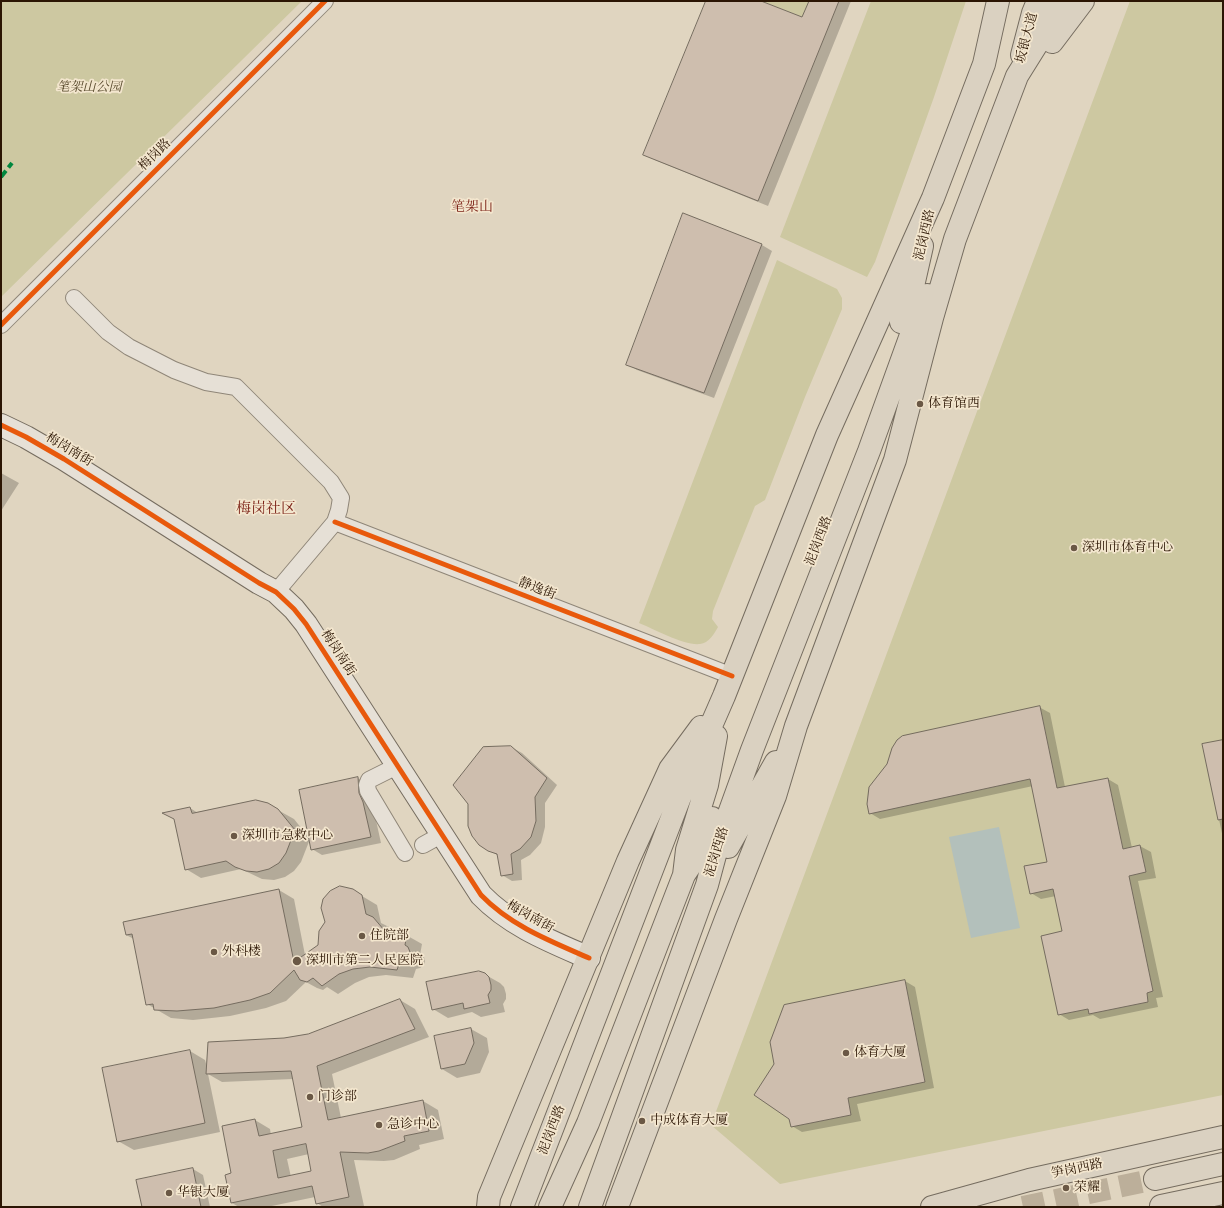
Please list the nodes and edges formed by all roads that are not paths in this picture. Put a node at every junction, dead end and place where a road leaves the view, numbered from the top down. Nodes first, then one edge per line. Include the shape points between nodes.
1 (325, 1) edge
2 (998, 1) edge
3 (1014, 1) edge
4 (1038, 1) edge
5 (1061, 1) edge
6 (1083, 1) edge
7 (984, 64) junction
8 (1017, 76) junction
9 (933, 198) junction
10 (955, 239) junction
11 (74, 298) dead end
12 (1, 325) edge
13 (1, 425) edge
14 (335, 522) junction
15 (276, 592) junction
16 (728, 686) junction
17 (796, 726) junction
18 (397, 766) junction
19 (405, 853) dead end
20 (684, 876) junction
21 (707, 885) junction
22 (589, 958) junction
23 (1223, 1137) edge
24 (1223, 1164) edge
25 (1155, 1179) tunnel mouth
26 (1223, 1192) edge
27 (622, 1201) edge
28 (1161, 1206) dead end
29 (488, 1207) edge
30 (522, 1207) edge
31 (550, 1207) edge
32 (590, 1207) edge
33 (932, 1207) edge

1 - 12 street, 梅岗路
2 - 7 main road, 泥岗西路
3 - 7 main road, 坂银大道
4 - 8 main road, 坂银大道
5 - 8 main road, 泥岗西路
6 - 8 main road via 1051,44
7 - 9 main road, 泥岗西路
8 - 10 main road, 泥岗西路
9 - 16 main road, 泥岗西路 via 827,435
9 - 20 main road, 泥岗西路 via 913,286 892,348 743,741 698,854
10 - 17 main road, 泥岗西路 via 895,460
10 - 21 main road, 泥岗西路 via 920,310 866,458 752,750 718,844
11 - 14 street via 108,332 129,347 174,370 206,382 236,387 331,482 341,498
13 - 15 street, 梅岗南街 via 64,459
14 - 15 street
14 - 16 street, 静逸街
15 - 18 street, 梅岗南街 via 306,624
16 - 20 main road, 泥岗西路 via 707,785 687,850
16 - 22 main road via 670,769 628,861
16 - 30 main road, 泥岗西路 via 680,797
17 - 21 main road, 泥岗西路
17 - 27 main road, 泥岗西路 via 775,796
18 - 19 street via 369,780 367,785 368,791
18 - 22 street, 梅岗南街 via 432,840 480,895 492,907 520,926
20 - 31 main road, 泥岗西路 via 588,1123
21 - 32 main road, 泥岗西路
22 - 29 main road via 489,1196
23 - 33 main road, 笋岗西路 via 1030,1180
24 - 25 main road
26 - 28 main road

